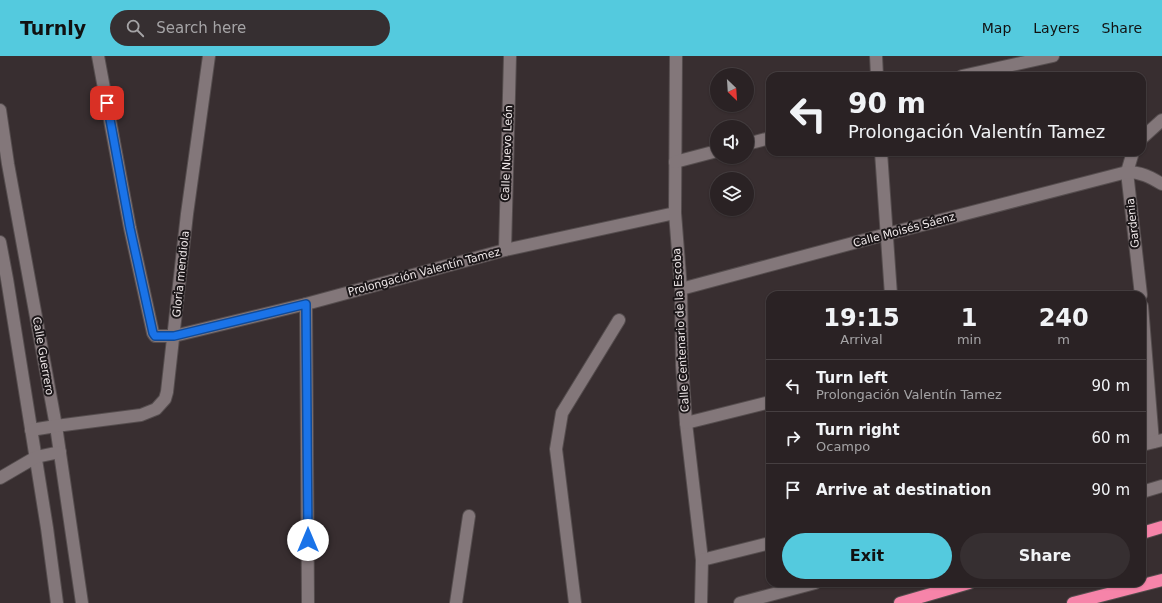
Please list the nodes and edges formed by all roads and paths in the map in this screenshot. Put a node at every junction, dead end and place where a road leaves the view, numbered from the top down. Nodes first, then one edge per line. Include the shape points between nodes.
1 (98, 56) edge
2 (209, 56) edge
3 (510, 56) edge
4 (676, 56) edge
5 (876, 56) edge
6 (1053, 56) edge
7 (877, 72) edge
8 (980, 72) edge
9 (0, 110) edge
10 (1162, 120) edge
11 (1146, 134) edge
12 (766, 139) edge
13 (754, 142) edge
14 (710, 153) edge
15 (881, 156) edge
16 (1132, 156) edge
17 (675, 162) junction
18 (4, 165) edge
19 (1127, 172) junction
20 (1162, 184) edge
21 (675, 214) junction
22 (887, 234) junction
23 (0, 242) edge
24 (504, 250) junction
25 (681, 289) junction
26 (891, 291) edge
27 (1141, 291) edge
28 (306, 304) junction
29 (619, 320) dead end
30 (174, 336) junction
31 (1146, 363) edge
32 (766, 403) edge
33 (686, 423) junction
34 (56, 426) junction
35 (31, 430) junction
36 (1152, 442) edge
37 (60, 452) junction
38 (36, 457) junction
39 (0, 478) edge
40 (1162, 486) edge
41 (1146, 491) edge
42 (469, 516) dead end
43 (1162, 527) edge
44 (1146, 531) edge
45 (766, 544) edge
46 (702, 560) junction
47 (1162, 580) edge
48 (1146, 584) edge
49 (800, 587) edge
50 (955, 587) edge
51 (1135, 587) edge
52 (57, 603) edge
53 (82, 603) edge
54 (308, 603) edge
55 (456, 603) edge
56 (575, 603) edge
57 (701, 603) edge
58 (740, 603) edge
59 (900, 603) edge
60 (1073, 603) edge

1 - 30 street, Prolongación Valentín Tamez via 130,228 153,333 155,336
2 - 30 street, Gloria mendiola via 187,214
3 - 24 street, Calle Nuevo León
4 - 17 street, Calle Centenario de la Escoba
5 - 7 street
6 - 8 street
9 - 18 street, Calle Guerrero
10 - 11 street
12 - 13 street
14 - 17 street
15 - 22 street
16 - 19 street, Gardenia
17 - 21 street, Calle Centenario de la Escoba
18 - 34 street, Calle Guerrero
19 - 20 street via 1136,172
19 - 22 street, Calle Moisés Sáenz
19 - 27 street, Gardenia
21 - 24 street, Prolongación Valentín Tamez
21 - 25 street, Calle Centenario de la Escoba
22 - 25 street, Calle Moisés Sáenz
22 - 26 street
23 - 35 street, Calle Guerrero
24 - 28 street, Prolongación Valentín Tamez
25 - 33 street, Calle Centenario de la Escoba
28 - 30 street, Prolongación Valentín Tamez
28 - 54 street
29 - 56 street via 562,413 556,449
30 - 34 street, Gloria mendiola via 167,392 165,399 156,409 141,416
31 - 36 street
32 - 33 street
33 - 46 street, Calle Centenario de la Escoba
34 - 35 street, Gloria mendiola
34 - 37 street, Calle Guerrero
35 - 38 street, Calle Guerrero
37 - 38 street
37 - 53 street, Calle Guerrero
38 - 39 street
38 - 52 street, Calle Guerrero
40 - 41 street
42 - 55 street
43 - 44 highway
45 - 46 street
46 - 57 street, Calle Centenario de la Escoba
47 - 48 highway
49 - 58 street
50 - 59 highway
51 - 60 highway

